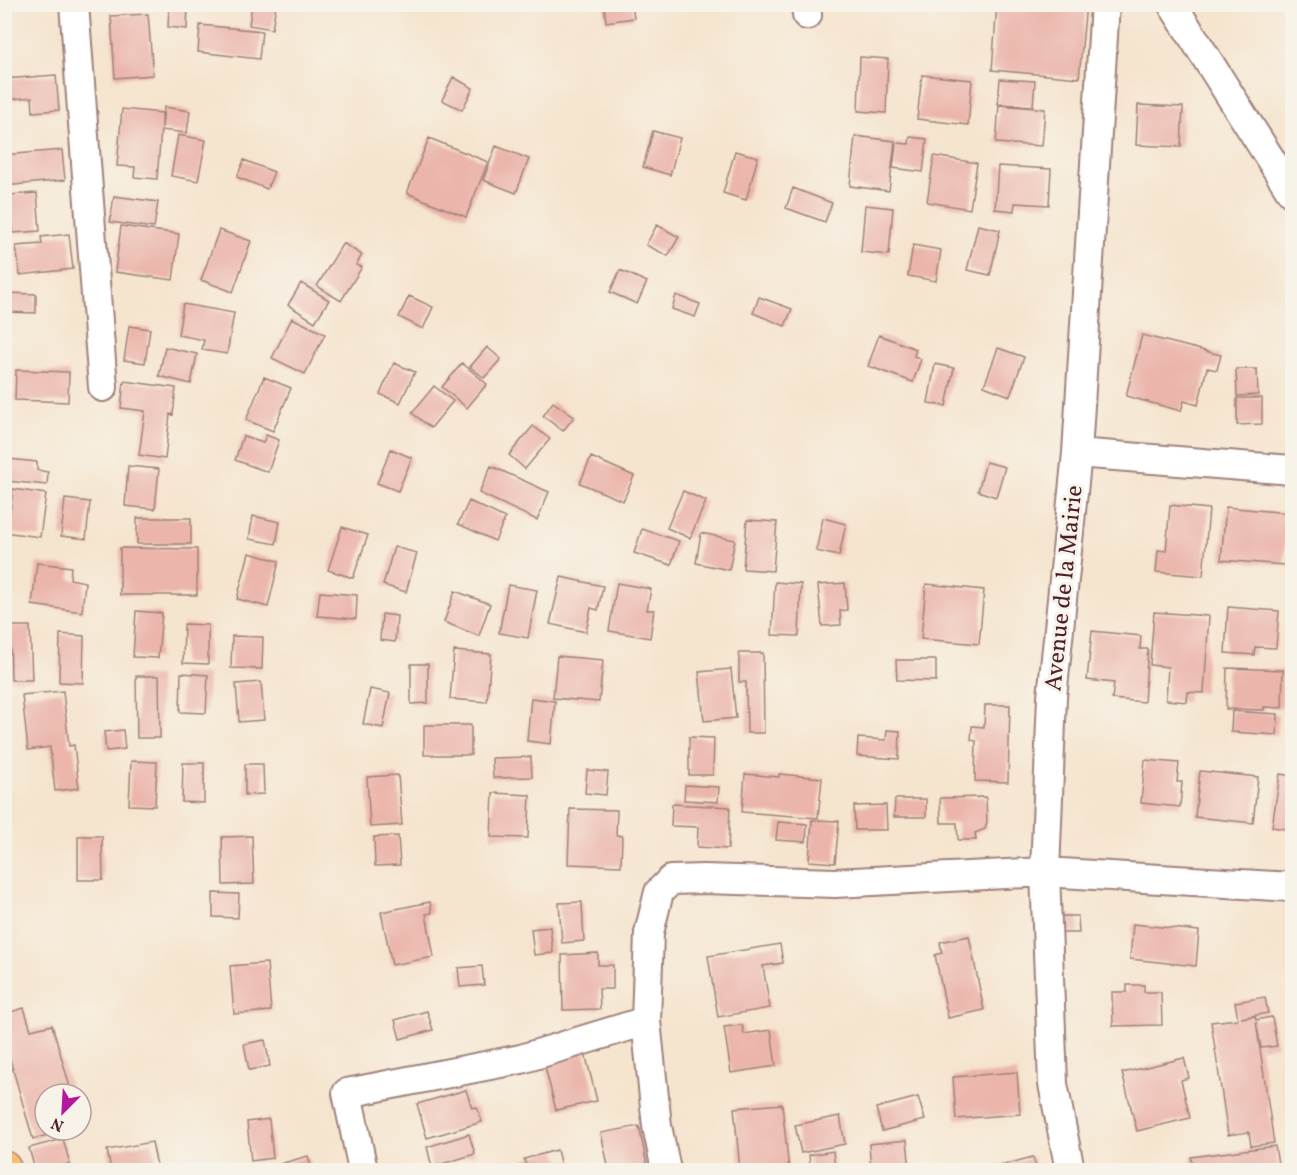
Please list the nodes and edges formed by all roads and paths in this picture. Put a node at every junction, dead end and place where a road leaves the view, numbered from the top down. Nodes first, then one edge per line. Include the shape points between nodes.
1 (74, 4) edge
2 (1105, 4) edge
3 (1172, 4) edge
4 (1293, 193) edge
5 (104, 387) dead end
6 (1077, 453) junction
7 (1293, 470) edge
8 (1045, 872) junction
9 (1293, 887) edge
10 (646, 1021) junction
11 (363, 1170) edge
12 (666, 1170) edge
13 (1070, 1170) edge

1 - 5 street
2 - 6 street, Avenue de la Mairie
3 - 4 street
6 - 7 street
6 - 8 street, Avenue de la Mairie via 1052,697
8 - 9 street
8 - 10 street via 835,883 671,880 659,891 649,933
8 - 13 street, Avenue de la Mairie via 1053,1084
10 - 11 street via 521,1059 347,1093
10 - 12 street via 657,1126

